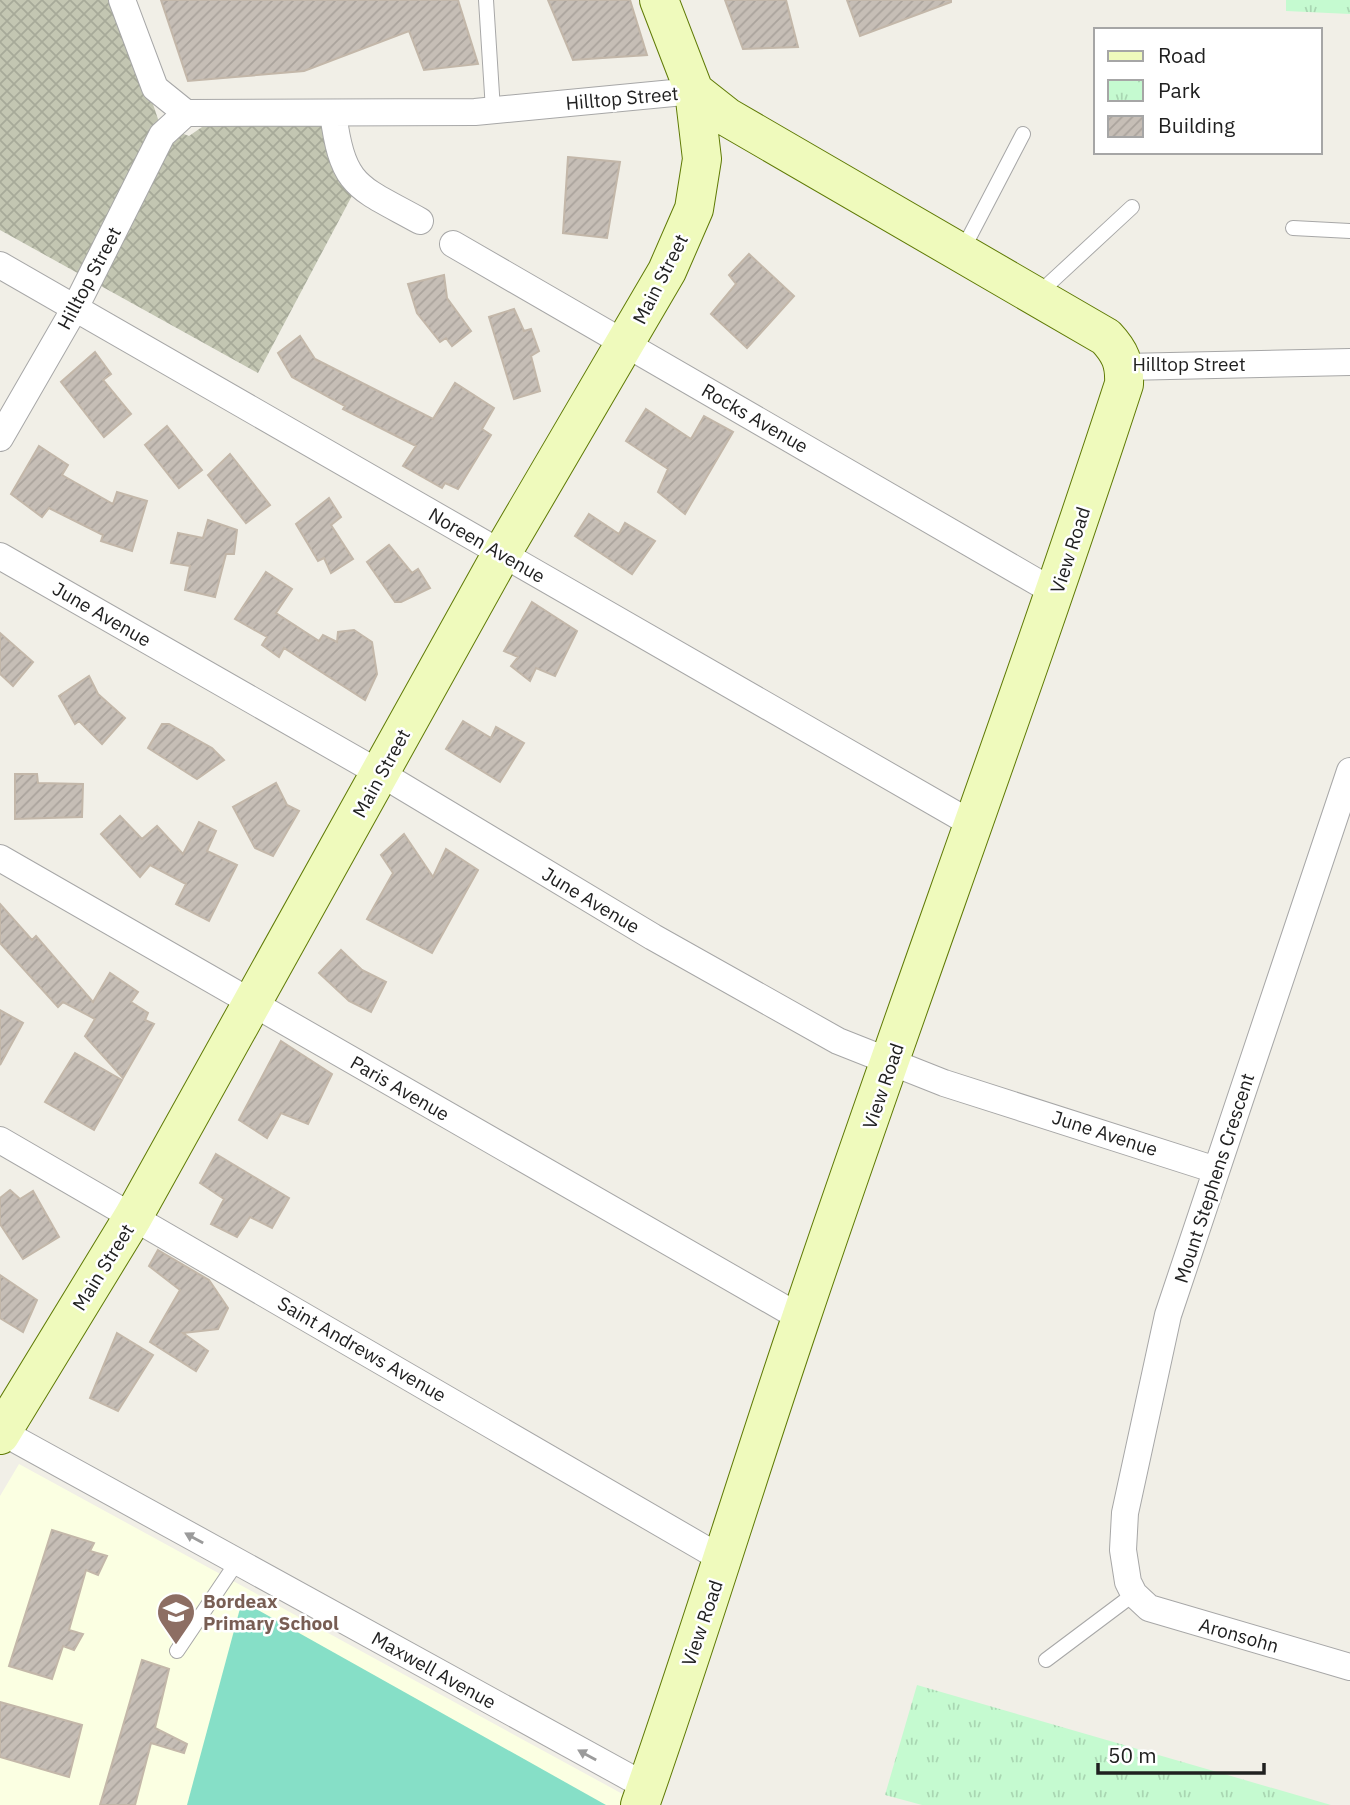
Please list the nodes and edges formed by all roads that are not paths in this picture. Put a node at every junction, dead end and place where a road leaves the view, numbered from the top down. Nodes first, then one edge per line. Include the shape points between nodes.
1 (122, 0) edge
2 (486, 0) edge
3 (659, 0) edge
4 (694, 91) junction
5 (493, 110) junction
6 (186, 113) junction
7 (333, 113) junction
8 (1023, 134) dead end
9 (1132, 207) dead end
10 (419, 221) dead end
11 (1293, 228) dead end
12 (1350, 231) edge
13 (453, 244) dead end
14 (961, 253) junction
15 (0, 265) edge
16 (1035, 296) junction
17 (75, 308) junction
18 (626, 344) junction
19 (1350, 362) edge
20 (1125, 367) junction
21 (0, 438) edge
22 (502, 553) junction
23 (0, 556) edge
24 (1056, 593) junction
25 (1350, 771) edge
26 (381, 774) junction
27 (974, 824) junction
28 (0, 858) edge
29 (253, 1004) junction
30 (891, 1064) junction
31 (0, 1140) edge
32 (1216, 1170) junction
33 (133, 1217) junction
34 (801, 1318) junction
35 (1, 1433) edge
36 (724, 1560) junction
37 (237, 1562) junction
38 (1134, 1594) junction
39 (177, 1651) dead end
40 (1046, 1660) dead end
41 (1350, 1667) edge
42 (644, 1796) edge

1 - 6 street via 155,88
2 - 5 lane
3 - 4 street, Main Street
4 - 5 street, Hilltop Street
4 - 14 street, Hilltop Street via 727,117
4 - 18 street, Main Street via 702,159 694,209 667,271
5 - 7 street, Hilltop Street
6 - 7 street, Hilltop Street
6 - 17 street, Hilltop Street via 163,135
7 - 10 street via 338,152 347,173 368,192
8 - 14 lane
9 - 16 lane
11 - 12 lane
13 - 18 street, Rocks Avenue
14 - 16 street, Hilltop Street
15 - 17 street, Noreen Avenue
16 - 20 street, Hilltop Street via 1105,337 1118,350
17 - 21 street, Hilltop Street
17 - 22 street, Noreen Avenue
18 - 22 street, Main Street
18 - 24 street, Rocks Avenue
19 - 20 street, Hilltop Street
20 - 24 street, View Road via 1124,384
22 - 26 street, Main Street
22 - 27 street, Noreen Avenue
23 - 26 street, June Avenue
24 - 27 street, View Road
25 - 32 street, Mount Stephens Crescent
26 - 29 street, Main Street
26 - 30 street, June Avenue via 653,937 838,1041
27 - 30 street, View Road
28 - 29 street, Paris Avenue
29 - 33 street, Main Street
29 - 34 street, Paris Avenue
30 - 32 street, June Avenue
30 - 34 street, View Road
31 - 33 street, Saint Andrews Avenue
32 - 38 street, Mount Stephens Crescent via 1168,1315 1135,1455 1123,1550
33 - 35 street, Main Street
33 - 36 street, Saint Andrews Avenue
34 - 36 street, View Road
37 -> 35 street, Maxwell Avenue
36 - 42 street, View Road
37 - 39 lane
42 -> 37 street, Maxwell Avenue
38 - 40 lane
38 - 41 street, Aronsohn via 1159,1613

